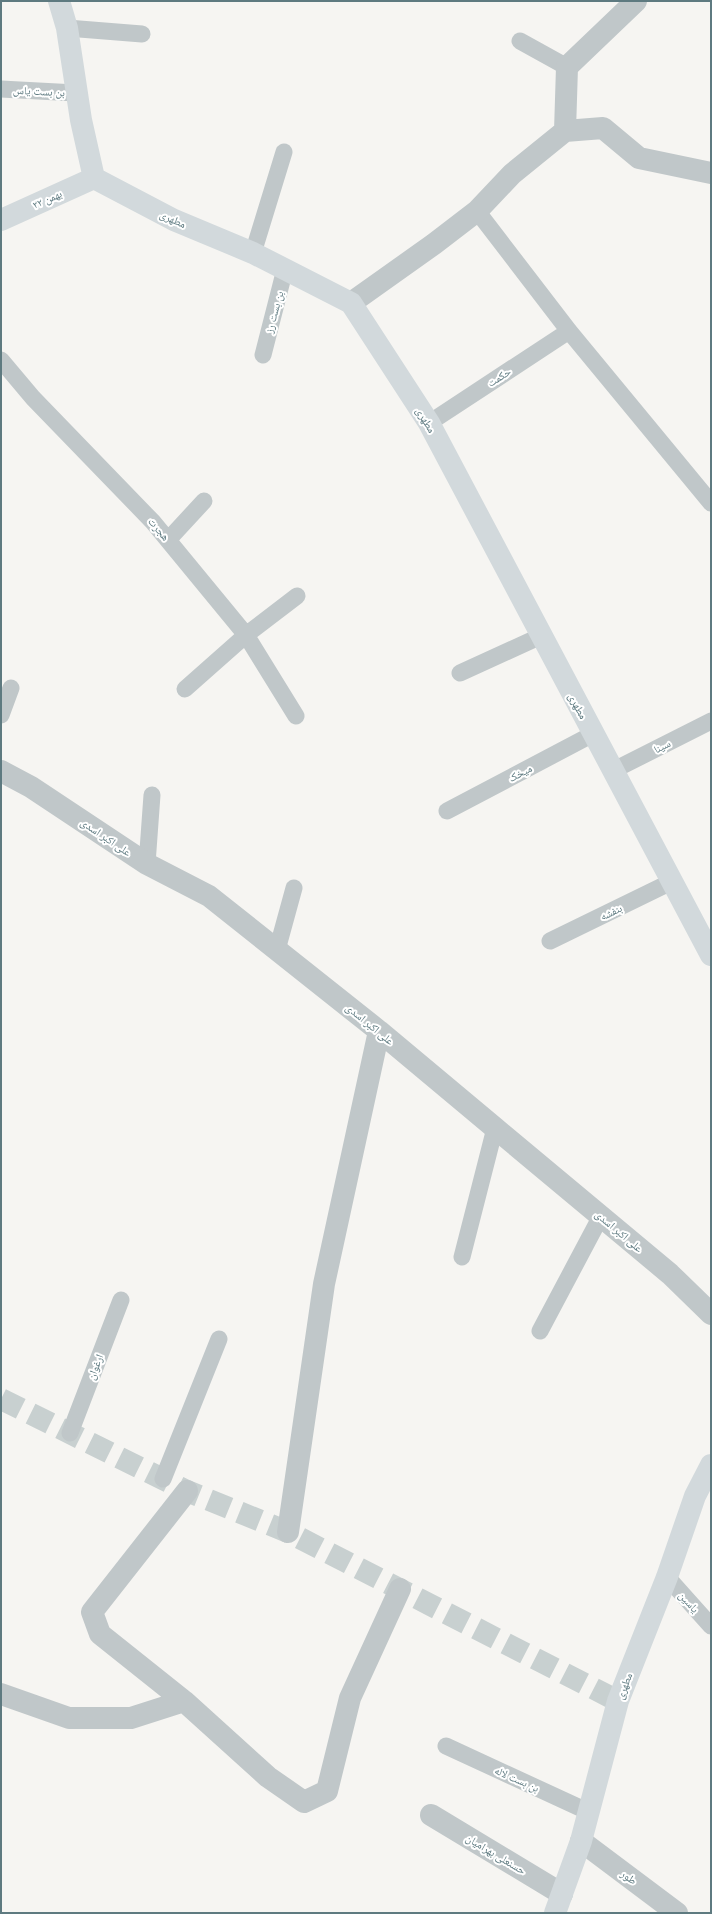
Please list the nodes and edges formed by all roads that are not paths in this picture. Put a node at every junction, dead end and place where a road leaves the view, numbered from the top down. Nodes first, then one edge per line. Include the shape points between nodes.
1 (59, 1) edge
2 (627, 3) edge
3 (66, 28) junction
4 (142, 34) dead end
5 (520, 41) dead end
6 (567, 67) junction
7 (1, 89) edge
8 (76, 93) junction
9 (565, 131) junction
10 (284, 152) dead end
11 (711, 173) edge
12 (94, 178) junction
13 (477, 211) junction
14 (1, 220) edge
15 (253, 254) junction
16 (285, 269) junction
17 (351, 302) junction
18 (569, 331) junction
19 (263, 355) dead end
20 (1, 360) edge
21 (429, 423) junction
22 (204, 500) dead end
23 (711, 503) edge
24 (168, 540) junction
25 (297, 596) dead end
26 (246, 635) junction
27 (541, 636) junction
28 (460, 673) dead end
29 (11, 688) dead end
30 (185, 688) dead end
31 (1, 715) edge
32 (296, 716) dead end
33 (711, 721) edge
34 (593, 734) junction
35 (1, 771) edge
36 (612, 771) junction
37 (152, 796) dead end
38 (447, 811) dead end
39 (147, 864) junction
40 (671, 882) junction
41 (294, 888) dead end
42 (550, 941) dead end
43 (277, 950) junction
44 (711, 956) edge
45 (379, 1031) junction
46 (495, 1128) junction
47 (601, 1216) junction
48 (462, 1257) dead end
49 (121, 1300) dead end
50 (711, 1314) edge
51 (540, 1331) dead end
52 (219, 1339) dead end
53 (70, 1433) dead end
54 (711, 1465) edge
55 (163, 1478) dead end
56 (187, 1491) dead end
57 (288, 1532) dead end
58 (667, 1577) junction
59 (400, 1589) dead end
60 (711, 1626) edge
61 (1, 1694) edge
62 (184, 1701) junction
63 (446, 1746) dead end
64 (589, 1812) junction
65 (431, 1815) dead end
66 (581, 1841) junction
67 (558, 1904) edge
68 (677, 1913) edge

1 - 3 main road
2 - 6 street
3 - 4 lane
3 - 8 main road
5 - 6 lane
6 - 9 street
7 - 8 lane, بن بست یاس
8 - 12 main road
9 - 11 street via 603,128 639,158
9 - 13 street via 512,174
10 - 15 lane
12 - 14 main road, ۲۲ بهمن
12 - 15 main road, مطهری via 174,220
13 - 17 street
13 - 18 lane
15 - 16 main road, مطهری
16 - 17 main road, مطهری
16 - 19 lane, بن بست رز
17 - 21 main road, مطهری
18 - 21 lane, حکمت
18 - 23 lane
20 - 24 lane, هجرت via 33,398
21 - 27 main road, مطهری
22 - 24 lane
24 - 26 lane, هجرت
25 - 26 lane
26 - 30 lane
26 - 32 lane, هجرت
27 - 28 lane
27 - 34 main road, مطهری
29 - 31 lane
33 - 36 lane, سینا
34 - 36 main road, مطهری
34 - 38 lane, میخک
35 - 39 street, علی اکبر اسدی via 31,787
36 - 40 main road, مطهری
37 - 39 lane
39 - 43 street, علی اکبر اسدی via 209,896
40 - 42 lane, بنفشه
40 - 44 main road, مطهری
41 - 43 lane
43 - 45 street, علی اکبر اسدی
45 - 46 street, علی اکبر اسدی
45 - 57 street via 324,1284
46 - 47 street, علی اکبر اسدی
46 - 48 lane
47 - 50 street, علی اکبر اسدی via 670,1274
47 - 51 lane
49 - 53 lane, ارغوان
52 - 55 lane
54 - 58 main road, مطهری via 695,1496
56 - 62 street via 92,1612 100,1634
58 - 60 lane, یاسین
58 - 64 main road, مطهری via 618,1700
59 - 62 street via 350,1698 327,1791 304,1802 268,1777
61 - 62 street via 69,1718 131,1718
63 - 64 lane, بن بست لاله
64 - 66 main road, مطهری
65 - 67 street, حسنعلی بهرامیان
66 - 67 main road, مطهری
66 - 68 street, طور

